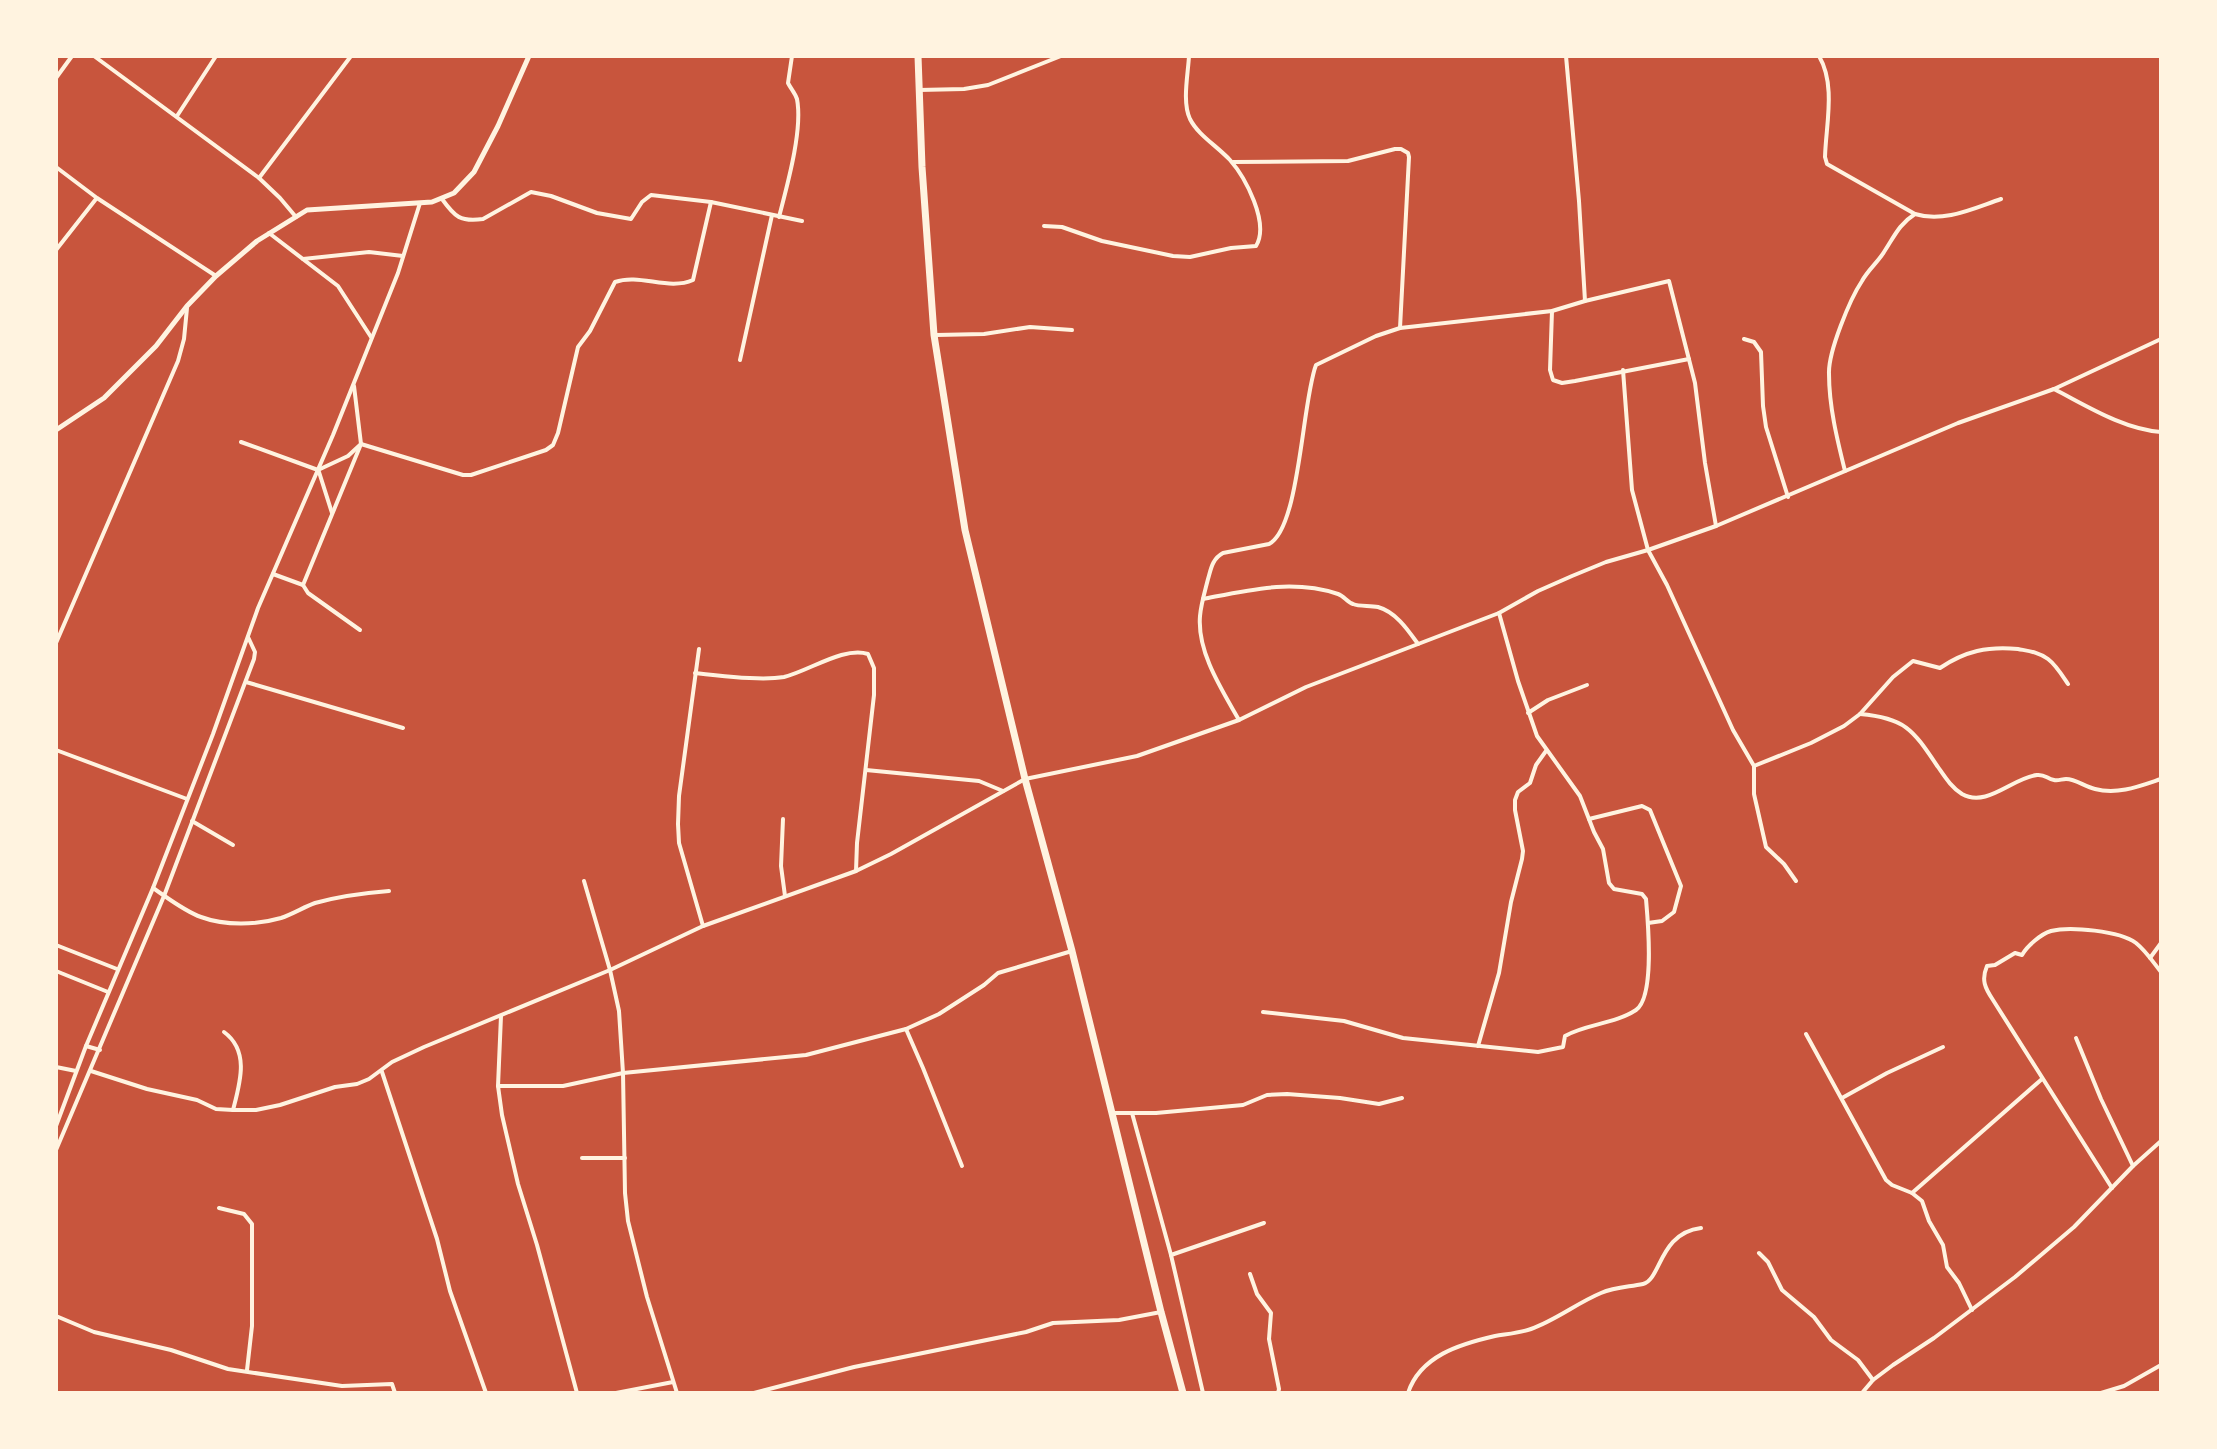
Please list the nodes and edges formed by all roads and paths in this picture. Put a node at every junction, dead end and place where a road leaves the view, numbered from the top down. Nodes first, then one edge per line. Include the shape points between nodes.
1 (72, 56) edge
2 (94, 56) edge
3 (216, 56) edge
4 (351, 56) edge
5 (529, 56) edge
6 (792, 56) edge
7 (918, 56) edge
8 (1061, 56) edge
9 (1189, 56) edge
10 (1566, 56) edge
11 (1819, 56) edge
12 (56, 78) edge
13 (919, 90) junction
14 (177, 116) junction
15 (1232, 162) junction
16 (56, 167) edge
17 (259, 178) junction
18 (97, 198) junction
19 (442, 199) junction
20 (2001, 199) dead end
21 (711, 202) junction
22 (420, 203) junction
23 (1915, 214) junction
24 (772, 215) junction
25 (296, 217) junction
26 (779, 217) junction
27 (802, 221) dead end
28 (1044, 226) dead end
29 (269, 233) junction
30 (56, 250) edge
31 (403, 256) junction
32 (303, 259) junction
33 (216, 276) junction
34 (1585, 301) junction
35 (187, 306) junction
36 (1552, 311) junction
37 (1400, 328) junction
38 (1072, 330) dead end
39 (934, 335) junction
40 (371, 337) junction
41 (1744, 339) dead end
42 (2161, 339) edge
43 (1689, 359) junction
44 (740, 360) dead end
45 (1623, 370) junction
46 (354, 384) junction
47 (2054, 389) junction
48 (56, 430) edge
49 (2161, 432) edge
50 (241, 442) dead end
51 (361, 444) junction
52 (318, 470) junction
53 (1845, 471) junction
54 (1788, 497) junction
55 (332, 514) junction
56 (1716, 526) junction
57 (1648, 550) junction
58 (273, 574) junction
59 (303, 585) junction
60 (1203, 599) junction
61 (1499, 613) junction
62 (59, 630) edge
63 (360, 630) dead end
64 (247, 636) junction
65 (56, 643) edge
66 (1418, 644) junction
67 (699, 649) dead end
68 (695, 673) junction
69 (246, 682) junction
70 (2068, 684) dead end
71 (1587, 685) dead end
72 (1528, 713) junction
73 (1860, 714) junction
74 (1239, 720) junction
75 (403, 728) dead end
76 (56, 750) edge
77 (1546, 751) junction
78 (1754, 766) junction
79 (866, 770) junction
80 (1025, 779) junction
81 (2161, 779) edge
82 (1003, 791) junction
83 (187, 799) junction
84 (783, 819) dead end
85 (1589, 819) junction
86 (192, 821) junction
87 (233, 845) dead end
88 (856, 871) junction
89 (584, 881) dead end
90 (1796, 881) dead end
91 (153, 888) junction
92 (389, 891) dead end
93 (164, 896) junction
94 (785, 896) junction
95 (1647, 923) junction
96 (703, 926) junction
97 (2161, 943) edge
98 (56, 945) edge
99 (1072, 951) junction
100 (2150, 958) junction
101 (117, 969) junction
102 (610, 970) junction
103 (56, 971) edge
104 (2161, 972) edge
105 (108, 992) junction
106 (1263, 1012) dead end
107 (501, 1016) junction
108 (906, 1029) junction
109 (224, 1032) dead end
110 (1806, 1034) dead end
111 (2076, 1038) dead end
112 (86, 1046) junction
113 (1478, 1046) junction
114 (1943, 1047) dead end
115 (100, 1050) junction
116 (56, 1067) edge
117 (76, 1071) junction
118 (91, 1071) junction
119 (381, 1071) junction
120 (623, 1073) junction
121 (2042, 1079) junction
122 (498, 1086) junction
123 (1402, 1098) dead end
124 (1842, 1098) junction
125 (233, 1110) junction
126 (1113, 1113) junction
127 (1132, 1113) junction
128 (56, 1126) edge
129 (2161, 1141) edge
130 (56, 1150) edge
131 (582, 1158) dead end
132 (625, 1158) junction
133 (962, 1166) dead end
134 (2133, 1166) junction
135 (2112, 1188) junction
136 (1912, 1193) junction
137 (219, 1208) dead end
138 (1264, 1223) dead end
139 (1701, 1228) dead end
140 (1759, 1253) dead end
141 (1171, 1255) junction
142 (1250, 1274) dead end
143 (1972, 1310) junction
144 (1161, 1312) junction
145 (56, 1316) edge
146 (2161, 1365) edge
147 (247, 1370) junction
148 (1873, 1380) junction
149 (673, 1382) junction
150 (395, 1393) edge
151 (486, 1393) edge
152 (577, 1393) edge
153 (616, 1393) edge
154 (677, 1393) edge
155 (754, 1393) edge
156 (1183, 1393) edge
157 (1203, 1393) edge
158 (1278, 1393) edge
159 (1408, 1393) edge
160 (1862, 1393) edge
161 (2101, 1393) edge

1 - 12 street
2 - 14 street
3 - 14 street
4 - 17 street
5 - 19 street via 474,172
6 - 26 street via 788,83 798,123
7 - 13 highway
8 - 13 street via 988,85
9 - 15 street via 1191,121
10 - 34 street
11 - 23 street via 1828,80 1827,164
13 - 39 highway
14 - 17 street
15 - 28 street via 1260,217 1256,246 1173,256
15 - 37 street via 1348,161 1395,149 1408,153
16 - 18 street
17 - 25 street
18 - 30 street
18 - 33 street
19 - 21 street via 456,217 474,220 531,192 631,219 651,195
19 - 22 street
20 - 23 street via 1943,217
21 - 24 street
21 - 51 street via 693,280 615,282 578,347 556,439 546,450 466,475
22 - 25 street via 307,210
22 - 31 street
23 - 53 street via 1863,278 1831,359 1832,406
24 - 26 street
24 - 44 street
25 - 29 street
26 - 27 street
29 - 32 street
29 - 33 street
31 - 32 street via 369,252
31 - 40 street
32 - 40 street via 343,292
33 - 35 street
34 - 36 street
34 - 43 street via 1669,281
35 - 48 street via 104,398
35 - 62 street via 178,361
36 - 37 street
36 - 45 street via 1553,380 1562,383
37 - 60 street via 1316,365 1280,534 1269,544 1217,556
38 - 39 street via 1030,327
39 - 80 highway via 965,530
40 - 46 street
41 - 54 street via 1761,352 1766,427
42 - 47 street
43 - 45 street
43 - 56 street
45 - 57 street via 1632,490
46 - 51 street
46 - 52 street
47 - 49 street via 2105,416
47 - 53 street
50 - 52 street
51 - 52 street
51 - 55 street
52 - 55 street
52 - 58 street
53 - 54 street
54 - 56 street
55 - 59 street
56 - 57 street
57 - 61 street via 1572,576
57 - 78 street
58 - 59 street
58 - 64 street
59 - 63 street
60 - 66 street via 1263,587 1308,587 1342,595 1354,605 1388,611
60 - 74 street via 1203,645
61 - 66 street
61 - 72 street
62 - 65 street
64 - 69 street via 255,652
64 - 83 street
66 - 74 street via 1306,687
67 - 68 street
68 - 79 street via 784,677 849,652 868,654 874,695
68 - 96 street via 678,824
69 - 75 street
69 - 86 street
70 - 73 street via 2038,653 1982,649 1940,668 1913,661
71 - 72 street
72 - 77 street
73 - 78 street via 1811,743
73 - 81 street via 1884,716 1909,729 1950,784 1977,799 2033,776 2069,778 2113,792
74 - 80 street via 1108,764
76 - 83 street
77 - 85 street via 1580,796
77 - 113 street via 1515,800 1522,859
78 - 90 street via 1754,794 1766,847
79 - 82 street via 979,781
79 - 88 street
80 - 82 street
80 - 99 highway
82 - 88 street
83 - 91 street
84 - 94 street
85 - 95 street via 1603,849 1611,887 1642,894
85 - 95 street via 1642,806 1650,810 1681,886 1674,912
86 - 87 street
86 - 93 street
88 - 94 street
89 - 102 street
91 - 93 street
91 - 101 street
92 - 93 street via 345,895 255,923 200,917
93 - 115 street
94 - 96 street
95 - 113 street via 1646,995 1635,1010 1571,1032 1557,1050
96 - 102 street
97 - 100 street
98 - 101 street
99 - 108 street via 998,973 939,1014
99 - 126 highway
100 - 104 street
100 - 121 street via 2135,942 2111,933 2053,930 2022,955 2015,953 1987,966 1984,985
101 - 105 street
102 - 107 street
102 - 120 street
103 - 105 street
105 - 112 street
106 - 113 street
107 - 119 street
107 - 122 street
108 - 120 street via 806,1055
108 - 133 street
109 - 125 street via 240,1050
110 - 124 street
111 - 134 street
112 - 115 street
112 - 117 street
114 - 124 street
115 - 118 street
116 - 117 street
117 - 128 street
118 - 125 street
118 - 130 street
119 - 125 street via 357,1084 280,1105
119 - 151 street
120 - 122 street via 563,1086
120 - 132 street
121 - 135 street
121 - 136 street
122 - 152 street via 518,1184
123 - 127 street via 1379,1104 1267,1095 1243,1105
124 - 136 street via 1886,1180
126 - 127 street
126 - 144 highway
127 - 141 street
129 - 134 street
131 - 132 street
132 - 149 street via 628,1221
134 - 135 street
135 - 143 street via 2074,1227
136 - 143 street via 1922,1201 1943,1245 1947,1267
137 - 147 street via 244,1214 252,1224
138 - 141 street
139 - 159 street via 1673,1241 1647,1283 1600,1293 1530,1330 1449,1351 1418,1371
140 - 148 street via 1782,1290
141 - 157 street
142 - 158 street via 1271,1313 1269,1339
143 - 148 street
144 - 155 street via 1053,1323
144 - 156 highway
145 - 147 street via 94,1332
146 - 161 street
147 - 150 street via 342,1386 392,1384
148 - 160 street
149 - 153 street
149 - 154 street

